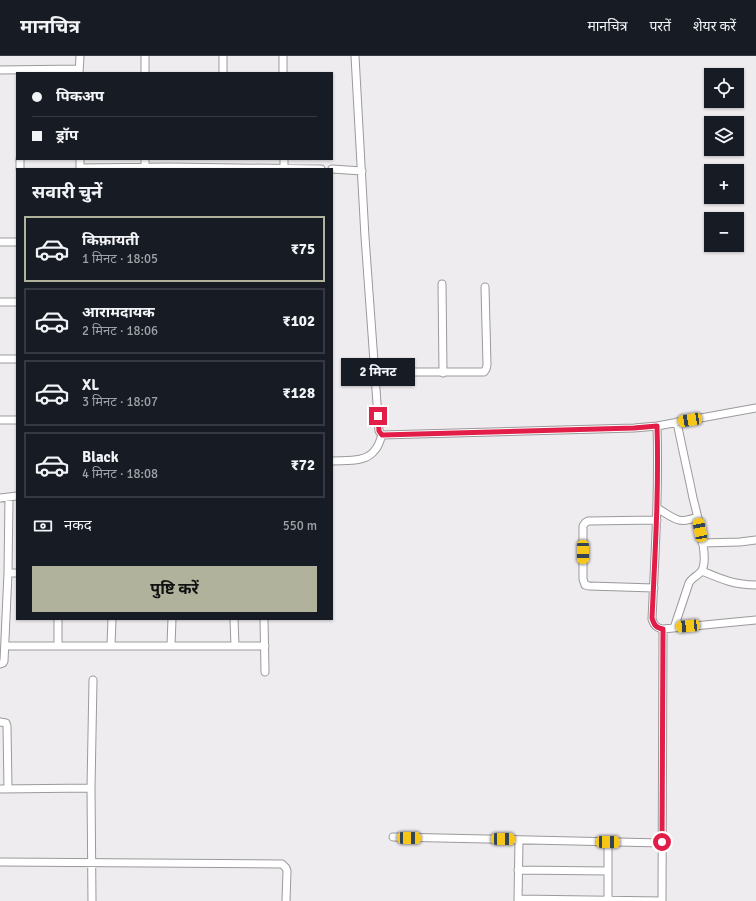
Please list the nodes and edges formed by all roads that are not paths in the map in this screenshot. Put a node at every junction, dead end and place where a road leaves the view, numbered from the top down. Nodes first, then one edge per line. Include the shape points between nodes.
1 (80, 56) edge
2 (145, 56) edge
3 (223, 56) edge
4 (283, 56) edge
5 (355, 56) edge
6 (0, 70) edge
7 (18, 71) edge
8 (79, 71) edge
9 (145, 72) edge
10 (223, 72) edge
11 (283, 72) edge
12 (145, 160) edge
13 (222, 160) edge
14 (145, 167) junction
15 (80, 168) edge
16 (169, 168) edge
17 (222, 168) junction
18 (284, 168) edge
19 (333, 169) edge
20 (362, 171) junction
21 (0, 242) edge
22 (16, 242) edge
23 (442, 284) dead end
24 (484, 287) dead end
25 (0, 302) edge
26 (16, 302) edge
27 (0, 359) edge
28 (16, 359) edge
29 (374, 372) junction
30 (443, 373) junction
31 (756, 408) edge
32 (0, 420) edge
33 (16, 420) edge
34 (677, 422) junction
35 (657, 426) junction
36 (382, 435) junction
37 (333, 461) edge
38 (16, 496) edge
39 (9, 497) junction
40 (0, 498) edge
41 (657, 508) junction
42 (697, 517) junction
43 (657, 520) junction
44 (756, 540) edge
45 (702, 543) junction
46 (702, 571) junction
47 (8, 573) junction
48 (16, 573) edge
49 (756, 585) edge
50 (654, 588) junction
51 (58, 620) edge
52 (112, 620) edge
53 (172, 620) edge
54 (234, 620) edge
55 (264, 620) edge
56 (756, 620) edge
57 (674, 628) junction
58 (663, 629) junction
59 (111, 645) junction
60 (171, 645) junction
61 (5, 646) junction
62 (58, 646) junction
63 (235, 646) junction
64 (265, 646) junction
65 (0, 664) edge
66 (265, 672) dead end
67 (93, 680) dead end
68 (0, 722) edge
69 (91, 788) junction
70 (4, 789) edge
71 (393, 837) dead end
72 (519, 840) junction
73 (608, 842) junction
74 (662, 842) junction
75 (0, 862) edge
76 (92, 863) junction
77 (518, 870) junction
78 (608, 871) junction
79 (518, 900) edge
80 (608, 900) edge
81 (92, 901) edge
82 (286, 901) edge
83 (662, 901) edge

1 - 8 street
2 - 9 street
3 - 10 street
4 - 11 street
5 - 20 street
6 - 7 street
7 - 8 street
12 - 14 street
13 - 17 street
14 - 15 street
14 - 16 street
16 - 17 street
17 - 18 street
19 - 20 street
20 - 29 street
21 - 22 street
23 - 30 street
24 - 30 street via 486,369 484,372
25 - 26 street
27 - 28 street
29 - 30 street
29 - 36 street via 379,431
31 - 34 street
32 - 33 street
34 - 35 street
34 - 42 street
35 - 36 street
35 - 41 street
36 - 37 street via 376,450 370,456
38 - 39 street
39 - 40 street
39 - 47 street
41 - 42 street via 680,521
41 - 43 street
42 - 45 street
43 - 50 street
43 - 50 street via 588,521 583,526 585,584
44 - 45 street
45 - 46 street
46 - 49 street via 730,582
46 - 57 street via 688,584
47 - 48 street
47 - 61 street
50 - 58 street via 652,618 655,626
51 - 62 street
52 - 59 street
53 - 60 street
54 - 63 street
55 - 64 street
56 - 57 street
57 - 58 street
58 - 74 street
59 - 60 street
59 - 62 street
60 - 63 street
61 - 62 street
61 - 65 street via 4,661
63 - 64 street
64 - 66 street
67 - 69 street
68 - 70 street via 6,723 7,726
69 - 70 street
69 - 76 street
71 - 72 street
72 - 73 street
72 - 77 street
73 - 74 street
73 - 78 street
74 - 83 street
75 - 76 street
76 - 81 street
76 - 82 street via 282,864 286,868
77 - 78 street
77 - 79 street
78 - 80 street
79 - 80 street
80 - 83 street

